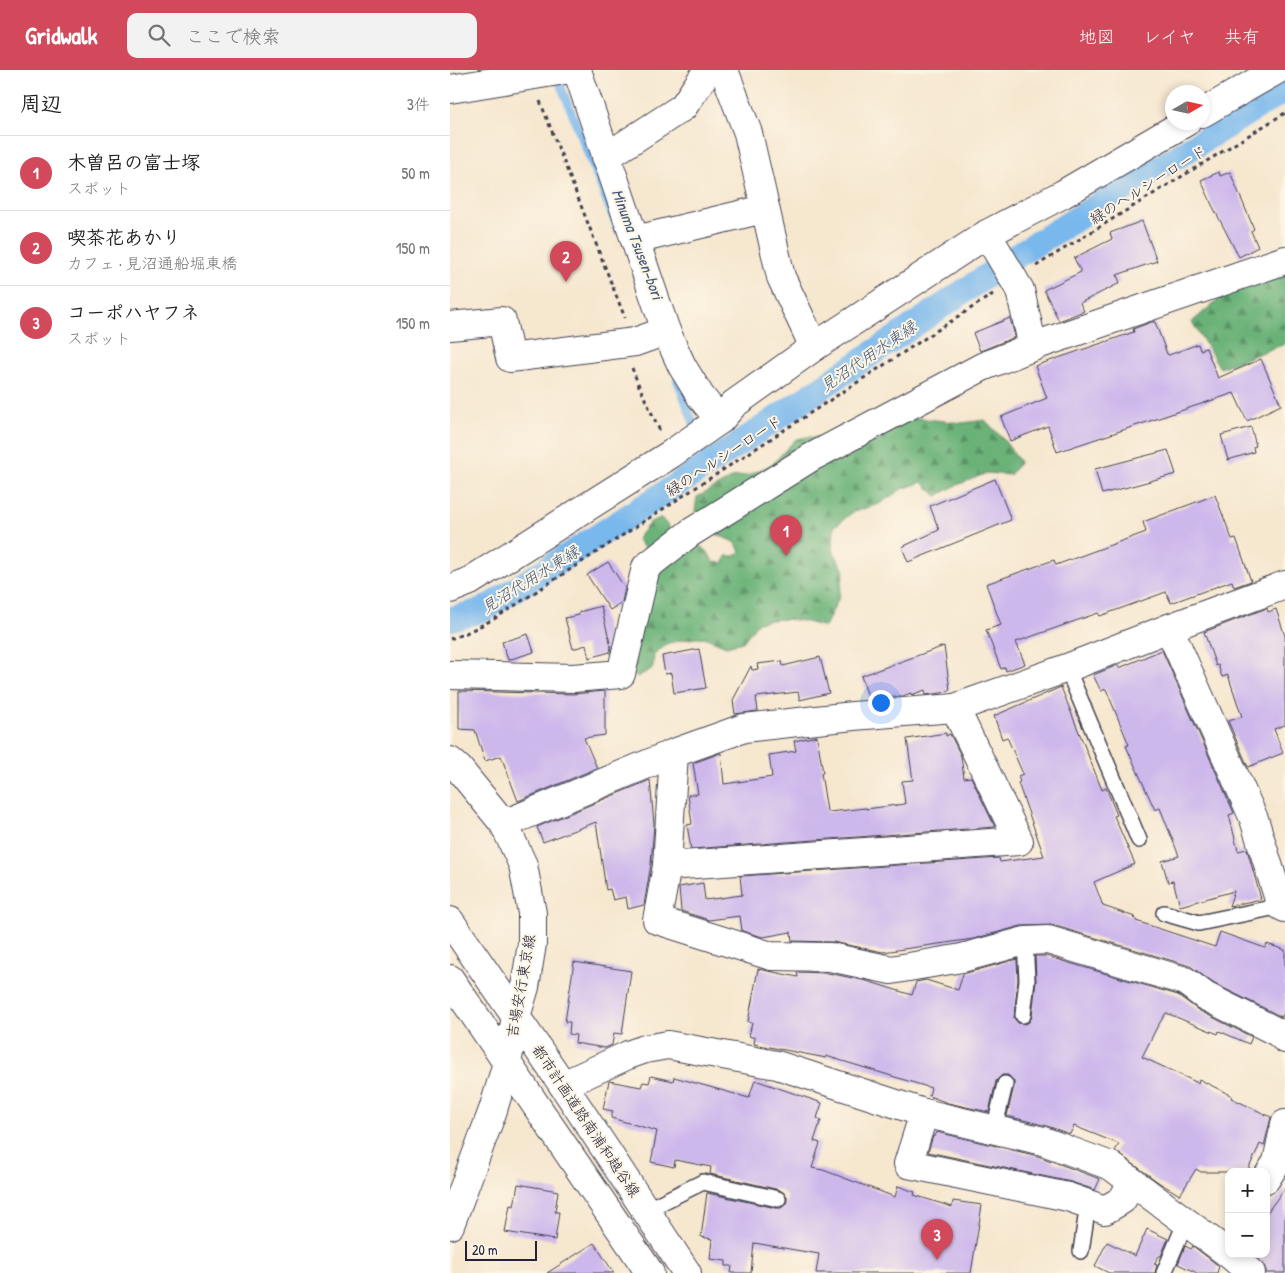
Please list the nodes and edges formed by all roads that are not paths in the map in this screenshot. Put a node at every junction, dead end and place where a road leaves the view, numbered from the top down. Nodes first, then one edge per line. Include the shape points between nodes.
1 (565, 70) edge
2 (577, 70) edge
3 (708, 70) edge
4 (724, 70) edge
5 (1277, 70) edge
6 (450, 89) edge
7 (1210, 108) edge
8 (1172, 130) edge
9 (606, 157) junction
10 (764, 209) junction
11 (634, 240) junction
12 (991, 241) junction
13 (1285, 260) edge
14 (450, 326) edge
15 (666, 331) junction
16 (814, 346) junction
17 (1032, 346) junction
18 (720, 420) junction
19 (1285, 585) edge
20 (450, 589) edge
21 (1169, 628) junction
22 (1067, 668) junction
23 (450, 676) edge
24 (955, 708) junction
25 (674, 753) junction
26 (450, 761) edge
27 (504, 824) junction
28 (1139, 840) dead end
29 (667, 866) junction
30 (1283, 907) edge
31 (1164, 913) dead end
32 (450, 922) edge
33 (1026, 941) junction
34 (450, 979) edge
35 (1023, 1015) dead end
36 (516, 1017) junction
37 (1285, 1039) edge
38 (507, 1063) junction
39 (1005, 1084) dead end
40 (563, 1085) junction
41 (924, 1113) junction
42 (1285, 1124) edge
43 (994, 1130) junction
44 (1270, 1173) edge
45 (1132, 1183) junction
46 (778, 1199) dead end
47 (1088, 1204) junction
48 (646, 1210) junction
49 (1186, 1221) junction
50 (450, 1225) edge
51 (1225, 1244) edge
52 (1081, 1251) dead end
53 (1238, 1258) edge
54 (650, 1273) edge
55 (687, 1273) edge
56 (1164, 1273) edge
57 (1251, 1273) edge

1 - 6 street
2 - 9 street
3 - 9 street via 683,107
4 - 10 street via 748,133
5 - 7 street
8 - 12 street
9 - 11 street
10 - 11 street
10 - 16 street via 781,277
11 - 15 street
12 - 16 street
12 - 17 street via 1020,290
13 - 17 street
14 - 15 street via 502,322 510,358 629,342
15 - 18 street via 682,366
16 - 18 street via 734,404
17 - 23 street via 982,367 810,458 690,533 646,567 621,674 573,678
18 - 20 street via 470,581
19 - 21 street
21 - 22 street
21 - 30 street via 1254,820
22 - 24 street
22 - 28 lane
24 - 25 street via 744,728
24 - 29 street via 1019,841
25 - 27 street
25 - 29 street
26 - 27 street, 吉場安行東京線
27 - 36 street, 吉場安行東京線 via 523,865 532,913 532,944
29 - 33 street via 656,920 771,956 830,957 891,970 962,958
30 - 31 lane via 1199,923
32 - 36 street, 都市計画道路南浦和越谷線
33 - 35 lane via 1027,980
33 - 37 street via 1048,940 1185,980 1205,996
34 - 38 street
36 - 38 street, 吉場安行東京線
36 - 40 street, 都市計画道路南浦和越谷線
38 - 50 street, 吉場安行東京線
38 - 54 street
39 - 43 lane
40 - 41 street via 628,1055 668,1045 777,1065
40 - 48 street, 都市計画道路南浦和越谷線
41 - 43 street
41 - 47 street via 908,1164
42 - 44 street via 1277,1162
43 - 45 street via 1043,1141 1111,1166
45 - 47 street via 1122,1200 1105,1210
45 - 49 street
46 - 48 lane via 702,1182
47 - 52 lane
48 - 55 street, 都市計画道路南浦和越谷線
49 - 51 street
49 - 56 lane
53 - 57 street

